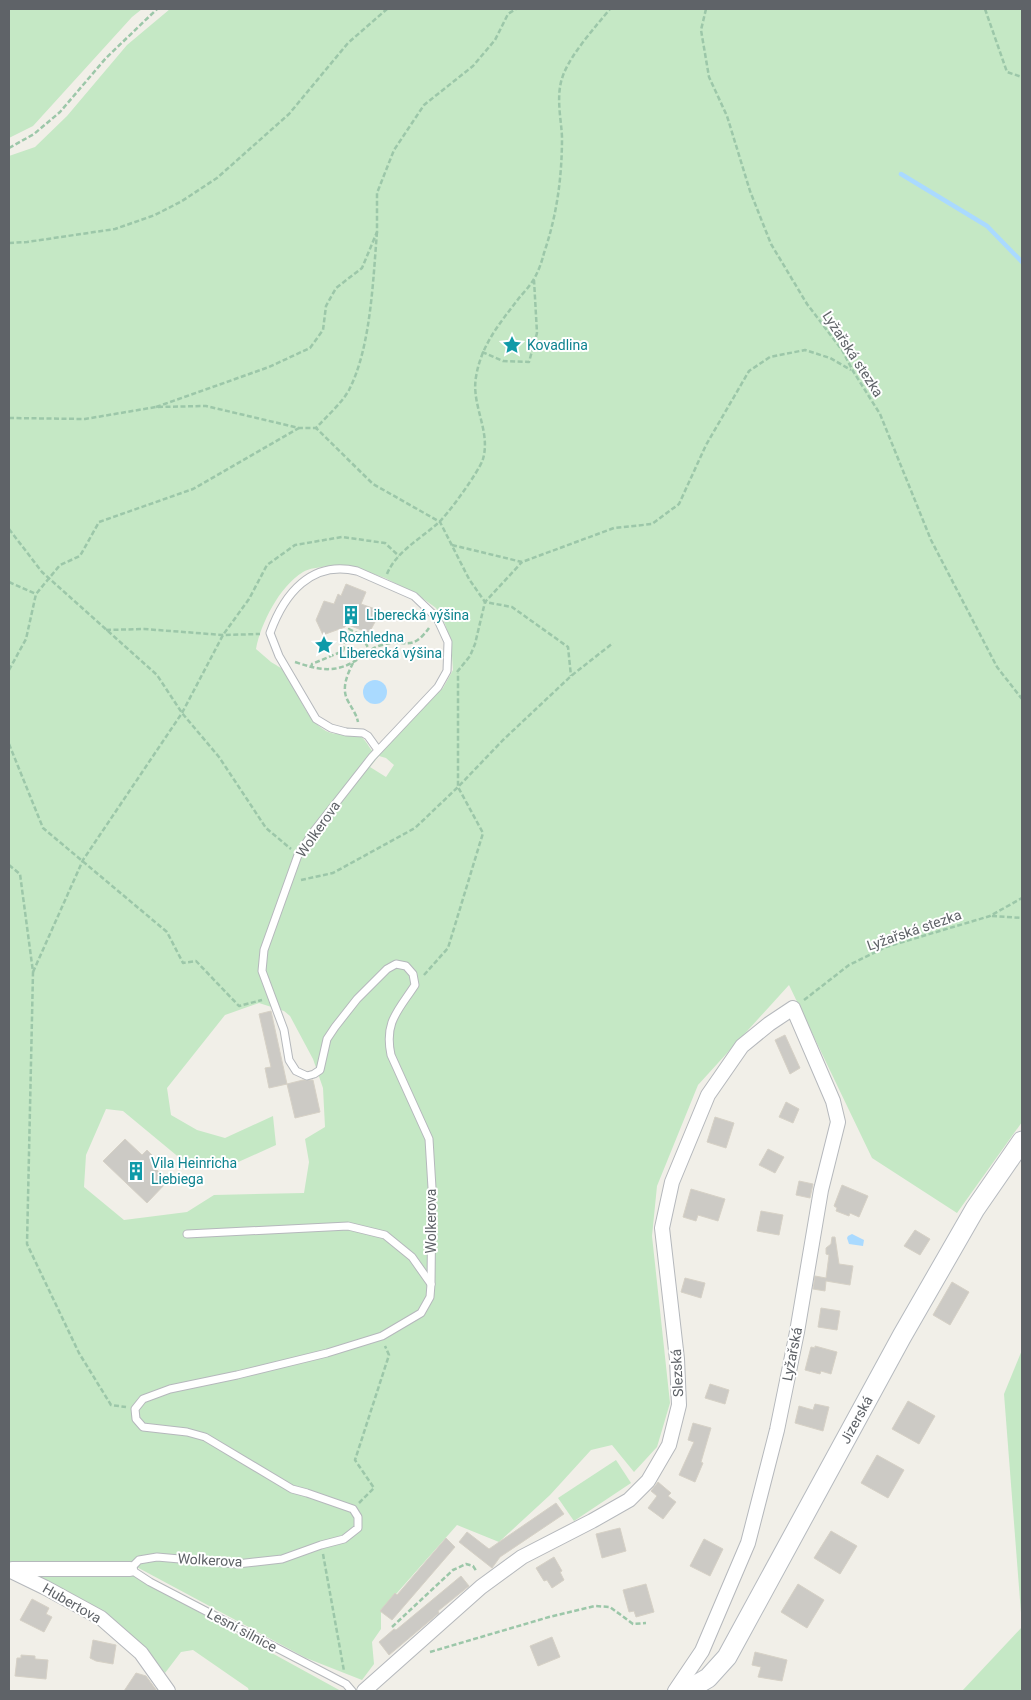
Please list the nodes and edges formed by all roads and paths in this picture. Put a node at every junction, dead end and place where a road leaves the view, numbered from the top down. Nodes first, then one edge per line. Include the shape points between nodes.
1 (157, 9) edge
2 (387, 9) edge
3 (516, 9) edge
4 (610, 9) edge
5 (706, 9) edge
6 (984, 9) edge
7 (1022, 77) edge
8 (9, 148) edge
9 (377, 232) junction
10 (9, 243) edge
11 (534, 278) junction
12 (482, 352) junction
13 (853, 371) junction
14 (156, 407) junction
15 (9, 418) edge
16 (299, 428) junction
17 (316, 428) junction
18 (440, 522) junction
19 (9, 529) edge
20 (452, 545) junction
21 (398, 556) junction
22 (522, 562) junction
23 (49, 579) junction
24 (385, 579) junction
25 (9, 582) edge
26 (36, 594) junction
27 (485, 602) junction
28 (437, 618) junction
29 (106, 630) junction
30 (222, 635) junction
31 (254, 635) dead end
32 (613, 644) dead end
33 (370, 651) junction
34 (279, 656) junction
35 (354, 662) junction
36 (311, 668) junction
37 (9, 670) edge
38 (571, 676) junction
39 (1022, 699) edge
40 (182, 713) junction
41 (363, 733) junction
42 (9, 744) edge
43 (378, 750) junction
44 (458, 787) junction
45 (298, 855) junction
46 (83, 860) junction
47 (9, 865) edge
48 (287, 882) junction
49 (1022, 898) edge
50 (990, 916) junction
51 (1022, 918) edge
52 (33, 972) junction
53 (415, 985) junction
54 (273, 998) junction
55 (793, 1008) junction
56 (1022, 1141) edge
57 (186, 1234) dead end
58 (431, 1284) junction
59 (382, 1336) junction
60 (135, 1409) junction
61 (353, 1509) junction
62 (321, 1545) junction
63 (9, 1569) edge
64 (130, 1569) junction
65 (481, 1587) junction
66 (646, 1623) dead end
67 (392, 1627) dead end
68 (424, 1654) dead end
69 (346, 1684) junction
70 (691, 1690) edge
71 (168, 1691) edge
72 (352, 1691) edge
73 (364, 1691) edge
74 (675, 1691) edge

1 - 8 path via 106,58 60,112 34,134
2 - 10 path via 348,44 289,114 217,178 182,201 155,215 115,229
3 - 9 path via 508,14 495,40 473,66 424,105 394,150 377,193
4 - 11 path via 563,74 558,103 562,136 560,189
5 - 13 path, Lyžařská stezka via 701,30 710,77 727,116 771,244
6 - 7 path via 1006,72
9 - 14 path via 362,268 336,288 326,306 323,330 310,348 269,367
9 - 17 path via 360,363 348,392
11 - 12 path
11 - 12 path via 537,332 529,362 503,361
12 - 18 path via 475,378 476,398 486,439 483,460
13 - 22 path via 830,358 805,350 770,357 749,371 706,445 679,504 652,524 614,528
13 - 39 path, Lyžařská stezka via 880,414 931,540 976,628 997,667
14 - 15 path via 85,419
14 - 16 path via 206,406
16 - 17 path
16 - 23 path via 193,489 99,522 80,556 60,565
17 - 18 path via 373,484
18 - 20 path
18 - 21 path
19 - 23 path
20 - 22 path
20 - 27 path
21 - 24 path
21 - 30 path via 385,543 342,537 295,544 267,565 249,600
22 - 27 path
23 - 26 path
23 - 29 path
24 - 28 lane, Wolkerova via 414,596
24 - 34 lane, Wolkerova via 347,569 329,570 303,581 282,604 270,633
25 - 26 path
26 - 37 path via 26,640
27 - 38 path via 512,608 568,647
27 - 44 path via 475,644 458,671
28 - 33 path via 413,644 390,642
28 - 43 lane, Wolkerova via 448,642 447,671 438,687
29 - 30 path via 144,629
29 - 40 path via 157,675
30 - 31 path
30 - 40 path
32 - 38 path
33 - 35 path
33 - 36 path via 361,635 349,630 343,651 312,664
34 - 36 path
34 - 41 lane, Wolkerova via 316,719 331,728
35 - 36 path via 340,668
35 - 41 path via 344,689
38 - 44 path
40 - 45 path via 219,757 266,828
40 - 46 path
41 - 43 lane
42 - 46 path via 43,828
43 - 45 lane, Wolkerova
44 - 48 path via 406,833 333,873
44 - 53 path via 483,833 448,948
45 - 48 lane, Wolkerova
46 - 52 path
46 - 54 path via 167,932 183,963 196,961 239,1006
47 - 52 path via 20,874
48 - 54 lane, Wolkerova via 264,950 262,971
49 - 50 path, Lyžařská stezka
50 - 51 path
50 - 55 path, Lyžařská stezka via 886,947 849,965
52 - 60 path via 27,1244 79,1353 111,1405
53 - 54 lane, Wolkerova via 413,974 406,966 396,964 387,969 335,1027 327,1039 320,1070 307,1076 296,1071 290,1060
53 - 58 lane, Wolkerova via 393,1018 389,1044 429,1139
55 - 65 street, Slezská via 736,1054 708,1095 672,1182 662,1228 677,1359 678,1405 668,1445 648,1481 629,1500 522,1557
55 - 74 street, Lyžařská via 838,1122 821,1190 777,1430 748,1543 702,1651
56 - 70 street, Jizerská via 970,1218 727,1657 708,1678
57 - 58 lane via 348,1226 385,1235 412,1257
58 - 59 lane, Wolkerova via 430,1297 422,1313
59 - 60 lane, Wolkerova via 327,1354 170,1389 143,1399
59 - 61 path via 389,1355 356,1460 374,1488
60 - 61 lane via 136,1419 144,1427 205,1437 292,1489
61 - 62 lane, Wolkerova via 358,1517 358,1528 344,1539
62 - 64 lane, Wolkerova via 282,1559 237,1564 157,1557 139,1560
62 - 69 path
63 - 64 street, Wolkerova
63 - 71 street, Hubertova via 101,1618 141,1653
64 - 69 lane, Lesní silnice
65 - 67 path via 480,1576 473,1566 466,1564 453,1570
65 - 73 street, Slezská
66 - 68 path via 633,1624 610,1607 596,1606
69 - 72 lane, Lesní silnice

